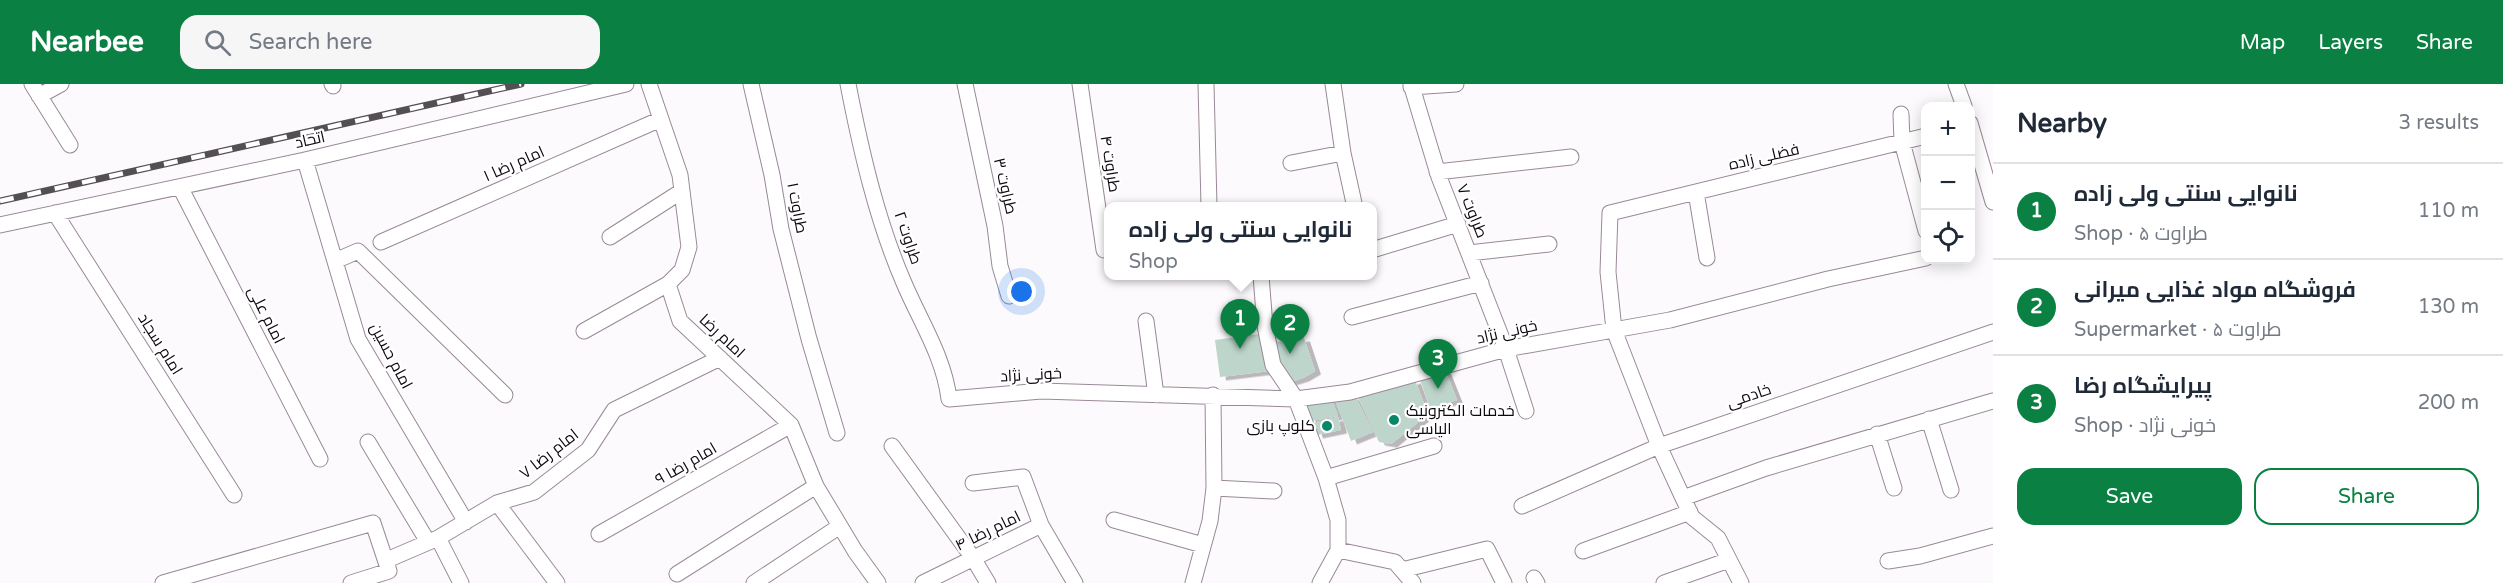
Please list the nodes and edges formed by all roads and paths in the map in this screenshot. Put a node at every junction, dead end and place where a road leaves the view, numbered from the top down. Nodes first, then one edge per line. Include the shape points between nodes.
1 (61, 84) edge
2 (626, 84) edge
3 (649, 84) edge
4 (750, 84) edge
5 (848, 84) edge
6 (965, 84) edge
7 (1080, 84) edge
8 (1206, 84) edge
9 (1333, 84) edge
10 (1456, 84) edge
11 (1956, 84) edge
12 (1411, 86) edge
13 (36, 90) edge
14 (1963, 102) edge
15 (1900, 114) dead end
16 (661, 119) junction
17 (1921, 137) edge
18 (1975, 138) edge
19 (1902, 142) junction
20 (70, 145) dead end
21 (1343, 153) junction
22 (1571, 157) dead end
23 (305, 160) junction
24 (1291, 163) dead end
25 (1437, 172) junction
26 (180, 187) junction
27 (682, 191) junction
28 (1696, 192) junction
29 (1209, 202) edge
30 (1354, 202) dead end
31 (1993, 202) edge
32 (1921, 212) edge
33 (55, 213) junction
34 (1458, 224) junction
35 (0, 225) edge
36 (610, 237) dead end
37 (381, 242) dead end
38 (1549, 244) dead end
39 (1377, 248) edge
40 (1104, 250) dead end
41 (1469, 253) junction
42 (1707, 258) dead end
43 (1921, 259) edge
44 (335, 261) junction
45 (1261, 280) edge
46 (1480, 283) junction
47 (668, 284) junction
48 (1009, 296) dead end
49 (1352, 317) dead end
50 (1146, 321) dead end
51 (1614, 330) junction
52 (584, 331) dead end
53 (1993, 332) edge
54 (1506, 349) junction
55 (720, 358) junction
56 (505, 395) dead end
57 (1156, 395) junction
58 (1213, 395) junction
59 (949, 399) joint
60 (1296, 399) junction
61 (1993, 401) edge
62 (1526, 411) dead end
63 (1929, 419) junction
64 (791, 425) junction
65 (837, 433) dead end
66 (1877, 434) junction
67 (368, 442) dead end
68 (892, 446) dead end
69 (1434, 446) dead end
70 (1659, 446) junction
71 (320, 459) dead end
72 (1326, 478) junction
73 (974, 483) dead end
74 (816, 486) junction
75 (1214, 488) junction
76 (1894, 489) dead end
77 (1951, 490) dead end
78 (1274, 491) dead end
79 (234, 495) dead end
80 (497, 503) junction
81 (1686, 505) junction
82 (1522, 506) dead end
83 (1114, 520) dead end
84 (466, 522) junction
85 (1041, 525) junction
86 (840, 526) junction
87 (598, 534) dead end
88 (1993, 536) edge
89 (433, 540) junction
90 (1203, 545) junction
91 (1338, 550) junction
92 (1583, 551) dead end
93 (973, 558) junction
94 (1729, 560) junction
95 (1888, 561) dead end
96 (388, 565) junction
97 (1402, 570) junction
98 (677, 574) dead end
99 (163, 583) edge
100 (351, 583) edge
101 (460, 583) edge
102 (557, 583) edge
103 (754, 583) edge
104 (878, 583) edge
105 (923, 583) edge
106 (988, 583) edge
107 (1075, 583) edge
108 (1193, 583) edge
109 (1320, 583) edge
110 (1413, 583) edge
111 (1504, 583) edge
112 (1664, 583) edge
113 (1741, 583) edge

1 - 13 street
2 - 23 street, اتحاد
3 - 16 street
4 - 65 street, طراوت ۱ via 781,229
5 - 59 street, طراوت ۲ via 882,222 903,282 947,380
6 - 48 street, طراوت ۳
7 - 40 street, طراوت ۴
8 - 29 street
9 - 21 street
10 - 12 street
11 - 14 street
12 - 25 street, طراوت ۷
13 - 20 street
15 - 19 street
16 - 27 street
16 - 37 street, امام رضا ۱
17 - 19 street, فضلی زاده
18 - 31 street
19 - 28 street, فضلی زاده
19 - 32 street
21 - 24 street
21 - 30 street
22 - 25 street
23 - 26 street, اتحاد
23 - 44 street, امام حسین
25 - 34 street, طراوت ۷
26 - 33 street, اتحاد
26 - 71 street, امام علی
27 - 36 street
27 - 47 street via 689,246 682,270
28 - 42 street
28 - 51 street, فضلی زاده via 1610,213 1608,272
33 - 35 street, اتحاد
33 - 79 street, امام سجاد
34 - 39 street
34 - 41 street, طراوت ۷
38 - 41 street
41 - 46 street, طراوت ۷
43 - 51 street, خونی نژاد
44 - 56 street via 358,250
44 - 84 street, امام حسین via 358,339
45 - 60 street via 1273,365
46 - 49 street
46 - 54 street, طراوت ۷
47 - 52 street
47 - 55 street, امام رضا via 680,321
50 - 57 street
51 - 54 street, خونی نژاد
51 - 70 street
53 - 70 street, خادمی
54 - 60 street, خونی نژاد via 1350,392
54 - 62 street, طراوت ۷
55 - 64 street, امام رضا
55 - 80 street, امام رضا ۷ via 614,410 588,450 534,492
57 - 58 street, خونی نژاد
57 - 59 street, خونی نژاد via 1041,391
58 - 60 street, خونی نژاد
58 - 75 street
60 - 72 street
61 - 63 street
63 - 66 street
63 - 77 street
64 - 74 street, امام رضا
64 - 87 street, امام رضا ۹
66 - 76 street
66 - 81 street via 1766,468
67 - 89 street
68 - 93 street
69 - 72 street
70 - 81 street
70 - 82 street, خادمی
72 - 91 street via 1338,520
73 - 85 street via 1023,477
74 - 86 street, امام رضا
74 - 98 street
75 - 78 street
75 - 90 street
80 - 84 street, امام رضا ۷
80 - 102 street
81 - 92 street
81 - 94 street via 1692,517 1718,538
83 - 90 street
84 - 89 street, امام رضا ۷
85 - 93 street, امام رضا ۴
85 - 107 street, امام رضا ۴
86 - 103 street
86 - 104 street, امام رضا
88 - 95 street
89 - 96 street, امام رضا ۷
89 - 101 street
90 - 108 street
91 - 97 street via 1395,562
91 - 109 street
93 - 105 street, امام رضا ۴
93 - 106 street
94 - 112 street
94 - 113 street
96 - 99 street via 373,523
96 - 100 street, امام رضا ۷
97 - 110 street
97 - 111 street via 1487,549

